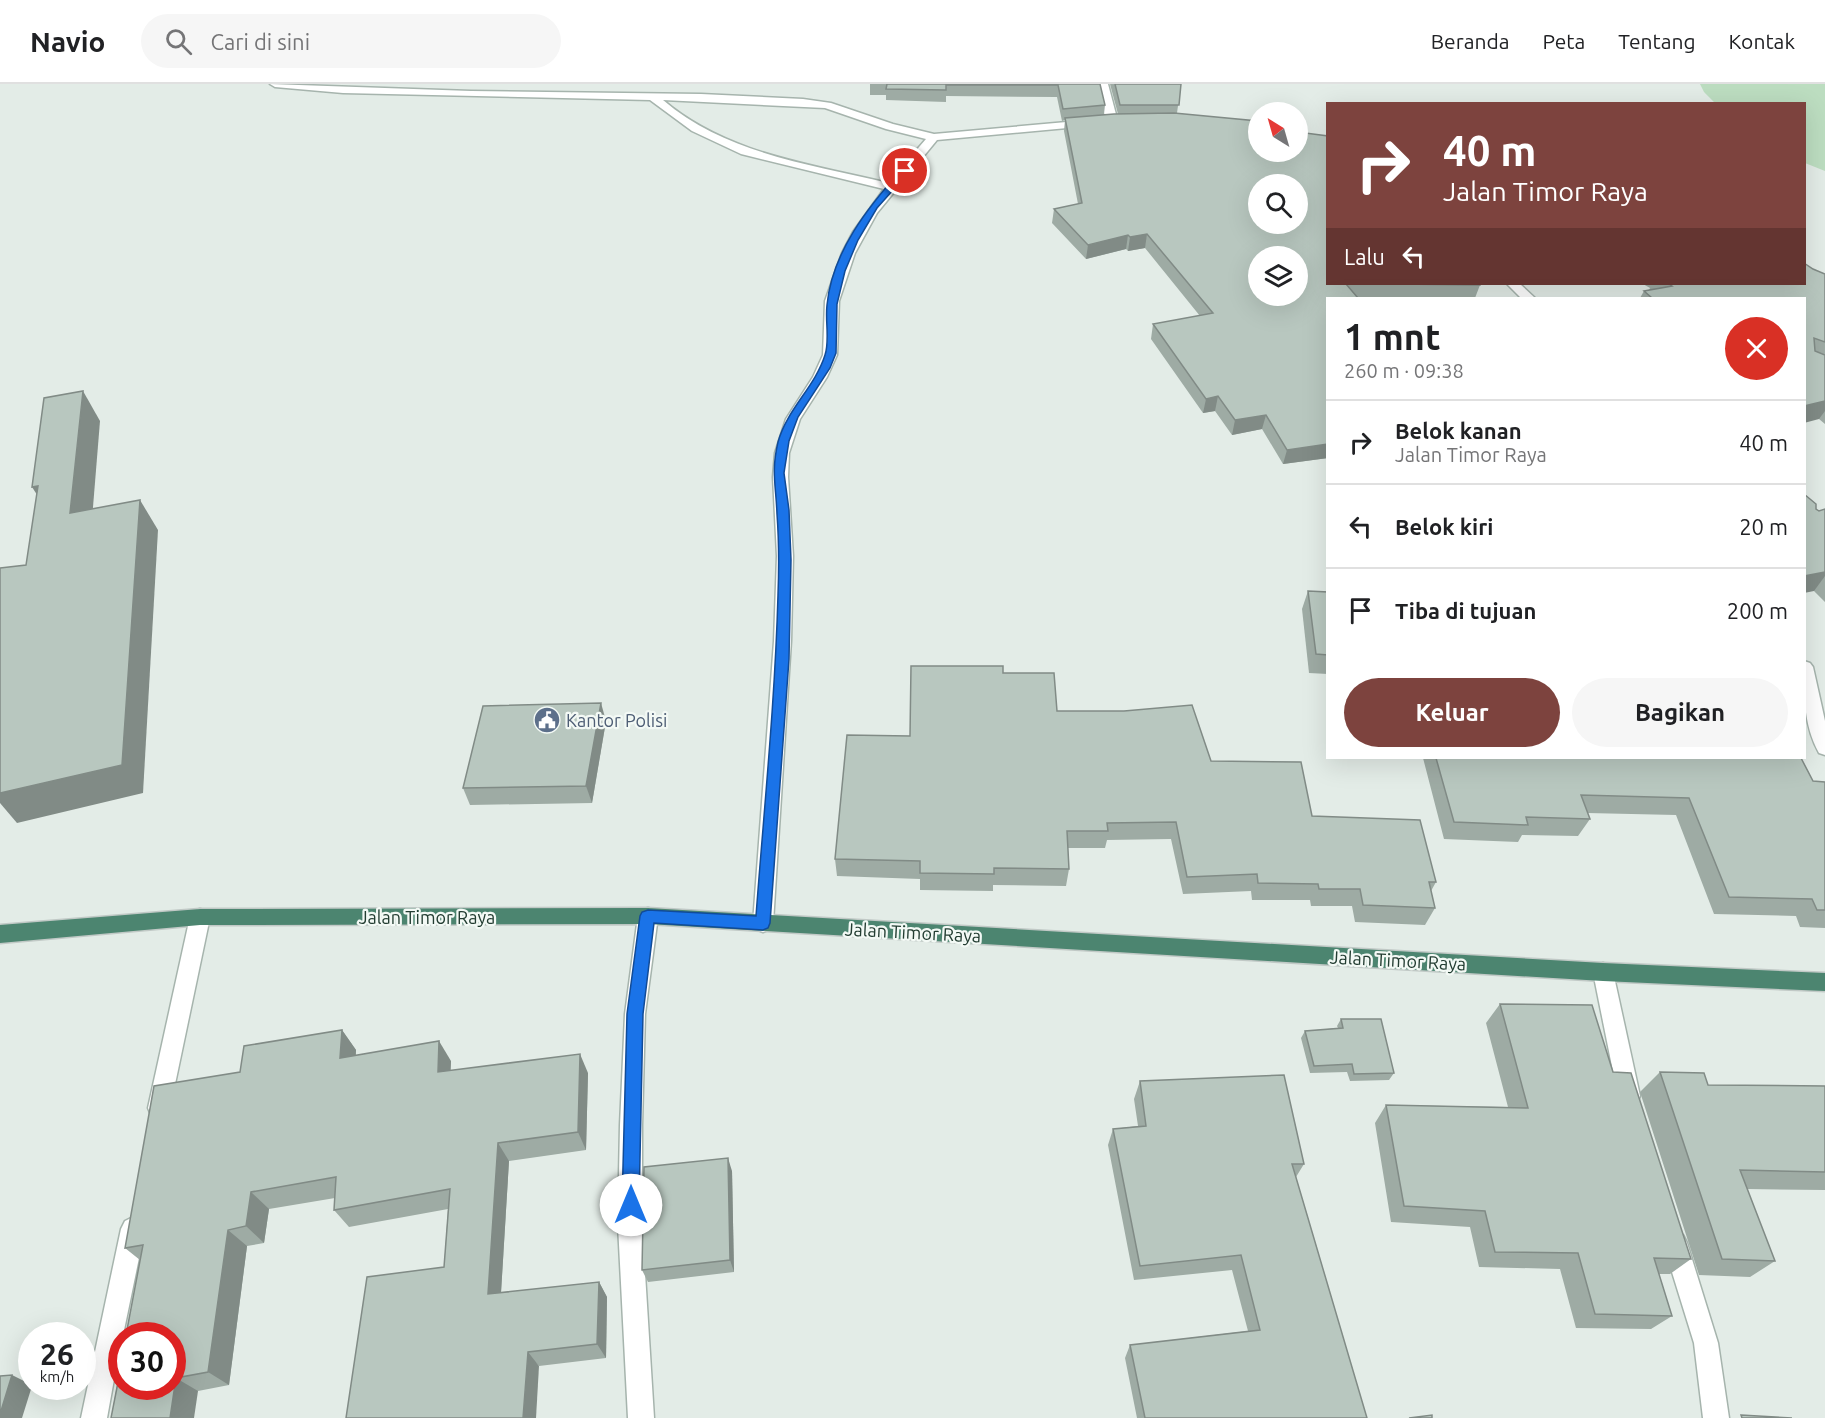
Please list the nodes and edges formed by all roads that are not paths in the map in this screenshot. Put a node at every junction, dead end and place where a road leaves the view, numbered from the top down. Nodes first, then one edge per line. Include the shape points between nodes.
1 (275, 84) edge
2 (1103, 84) edge
3 (652, 96) junction
4 (934, 137) junction
5 (891, 187) junction
6 (1514, 285) edge
7 (1527, 297) edge
8 (1806, 676) edge
9 (1825, 748) edge
10 (648, 916) junction
11 (200, 917) junction
12 (763, 923) junction
13 (0, 934) edge
14 (1603, 972) junction
15 (1825, 982) edge
16 (1635, 1116) edge
17 (154, 1132) edge
18 (137, 1212) edge
19 (1667, 1218) edge
20 (94, 1418) edge
21 (642, 1418) edge
22 (1716, 1418) edge

1 - 3 street via 447,94
2 - 4 street via 1117,122
3 - 4 street via 827,105 890,127
3 - 5 street via 722,144
4 - 5 street
5 - 12 street via 874,207 840,271 832,304 831,353 792,417 778,473 785,560 783,659
6 - 7 street
8 - 9 street
10 - 11 highway, Jalan Timor Raya
10 - 12 highway, Jalan Timor Raya
10 - 21 street via 635,1014 631,1125 630,1225
11 - 13 highway, Jalan Timor Raya
11 - 17 street
12 - 14 highway, Jalan Timor Raya
14 - 15 highway, Jalan Timor Raya
14 - 16 street via 1624,1083
18 - 20 street
19 - 22 street via 1706,1342

